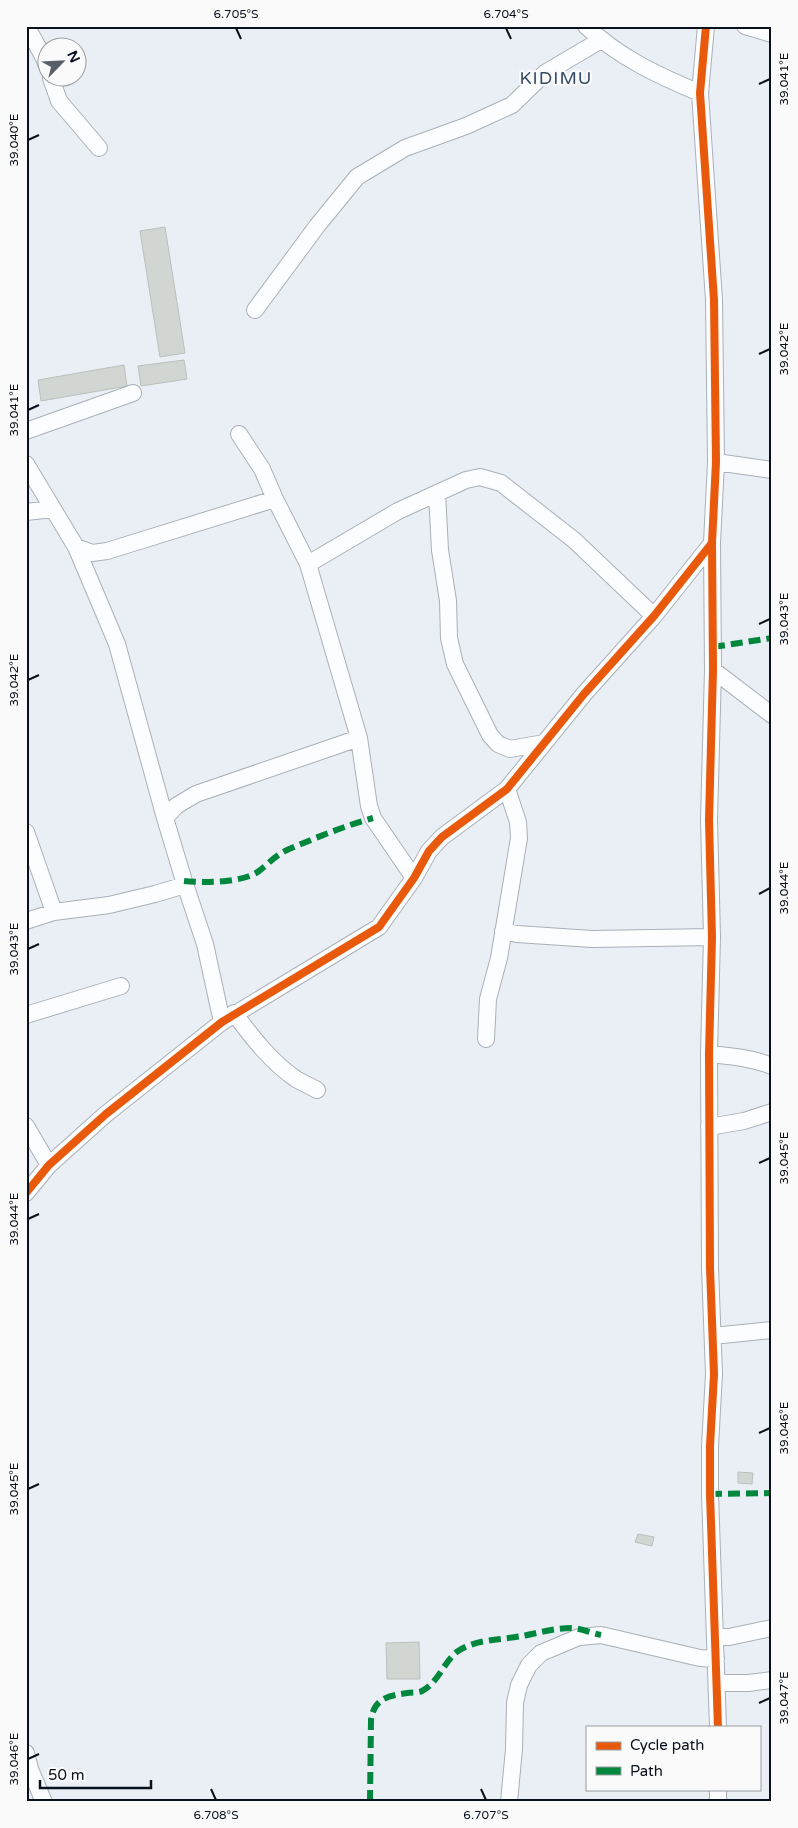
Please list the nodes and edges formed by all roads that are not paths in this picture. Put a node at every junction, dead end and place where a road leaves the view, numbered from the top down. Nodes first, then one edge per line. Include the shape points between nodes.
1 (586, 26) edge
2 (706, 26) edge
3 (745, 26) edge
4 (26, 29) edge
5 (772, 34) edge
6 (601, 40) junction
7 (38, 47) edge
8 (55, 88) edge
9 (700, 93) junction
10 (99, 148) dead end
11 (255, 310) dead end
12 (133, 393) dead end
13 (26, 432) edge
14 (239, 434) dead end
15 (716, 462) junction
16 (26, 464) edge
17 (772, 470) edge
18 (437, 493) junction
19 (275, 500) junction
20 (53, 509) junction
21 (26, 512) edge
22 (712, 544) junction
23 (76, 547) junction
24 (308, 564) junction
25 (654, 616) junction
26 (713, 670) junction
27 (772, 716) edge
28 (359, 738) junction
29 (544, 743) junction
30 (507, 789) junction
31 (165, 818) junction
32 (26, 832) edge
33 (414, 878) junction
34 (185, 885) junction
35 (54, 912) junction
36 (26, 921) edge
37 (503, 931) junction
38 (712, 937) junction
39 (121, 986) dead end
40 (26, 1015) edge
41 (228, 1017) junction
42 (486, 1039) dead end
43 (709, 1054) junction
44 (772, 1066) edge
45 (317, 1090) dead end
46 (772, 1112) edge
47 (26, 1126) edge
48 (709, 1127) junction
49 (48, 1165) junction
50 (26, 1193) edge
51 (772, 1330) edge
52 (713, 1336) junction
53 (772, 1628) edge
54 (716, 1637) junction
55 (716, 1659) junction
56 (772, 1680) edge
57 (718, 1683) junction
58 (718, 1726) edge
59 (28, 1764) edge
60 (44, 1802) edge
61 (508, 1802) edge

1 - 6 street
2 - 9 street
3 - 5 street
4 - 7 street
6 - 9 street via 654,73
6 - 11 street via 545,73 512,105 405,148 356,177
8 - 10 street via 59,100
9 - 15 street via 714,300
12 - 13 street
14 - 19 street via 262,469
15 - 17 street
15 - 22 street
16 - 20 street
18 - 24 street via 398,511
18 - 25 street via 466,480 480,478 500,483 574,540
18 - 29 street via 440,550 454,664 490,735 498,744 510,748
19 - 23 street via 107,551 92,553
19 - 24 street
20 - 21 street
20 - 23 street
22 - 25 street
22 - 26 street
23 - 31 street via 117,644
24 - 28 street
25 - 29 street
26 - 27 street
26 - 38 street via 709,820
28 - 31 street via 196,794 176,806
28 - 33 street via 373,818
29 - 30 street
30 - 33 street via 442,837 429,851
30 - 37 street via 518,822 518,838
31 - 34 street
32 - 35 street
33 - 41 street via 379,927
34 - 35 street via 109,905
34 - 41 street
35 - 36 street
37 - 38 street via 592,939
37 - 42 street via 488,1000
38 - 43 street
39 - 40 street
41 - 45 street via 296,1079
41 - 49 street via 106,1114
43 - 44 street via 737,1056
43 - 48 street
46 - 48 street
47 - 49 street
48 - 52 street
49 - 50 street
51 - 52 street
52 - 54 street via 710,1494
53 - 54 street
54 - 55 street
55 - 57 street
55 - 61 street via 601,1635 579,1637 541,1653 529,1665 515,1703
56 - 57 street
57 - 58 street
59 - 60 street

